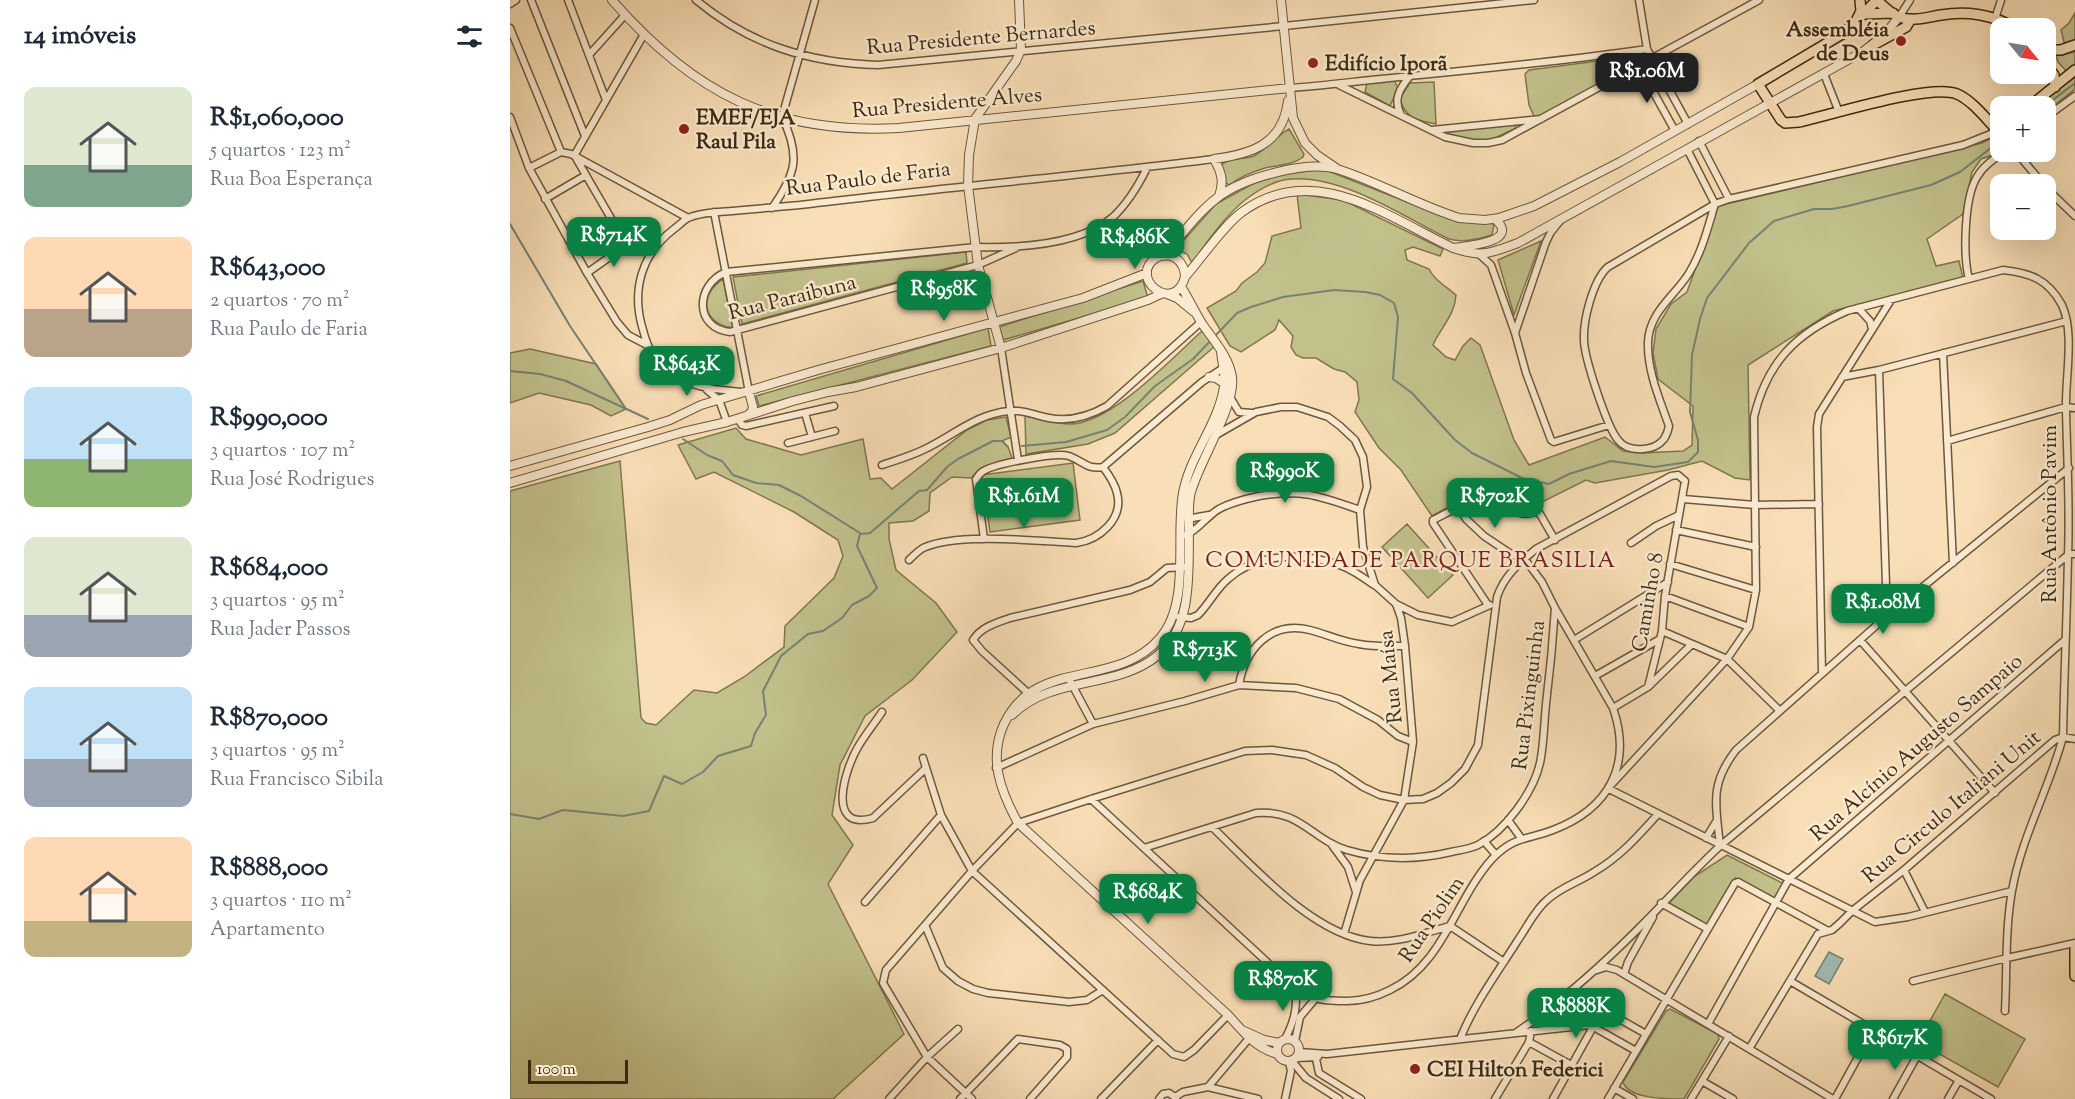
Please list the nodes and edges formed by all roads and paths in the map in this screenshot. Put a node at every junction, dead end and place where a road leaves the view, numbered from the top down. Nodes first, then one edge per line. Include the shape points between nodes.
1 (516, 0) edge
2 (531, 0) edge
3 (568, 0) edge
4 (612, 0) edge
5 (696, 0) edge
6 (815, 0) edge
7 (1019, 0) edge
8 (1281, 0) edge
9 (1534, 0) edge
10 (1639, 0) edge
11 (1759, 0) edge
12 (1860, 0) edge
13 (1877, 0) edge
14 (1910, 0) edge
15 (2001, 0) edge
16 (510, 4) edge
17 (1864, 14) junction
18 (625, 15) junction
19 (1896, 15) junction
20 (1990, 18) edge
21 (1995, 18) edge
22 (1911, 19) junction
23 (1856, 22) junction
24 (1284, 27) junction
25 (510, 28) edge
26 (643, 36) junction
27 (1873, 45) junction
28 (2075, 45) edge
29 (1647, 49) junction
30 (1021, 50) junction
31 (2056, 50) edge
32 (589, 55) junction
33 (800, 56) junction
34 (1653, 57) junction
35 (1639, 66) junction
36 (2075, 70) edge
37 (1824, 74) junction
38 (1410, 76) junction
39 (1758, 84) junction
40 (2055, 84) edge
41 (1339, 85) junction
42 (2055, 87) junction
43 (1290, 88) junction
44 (2043, 96) edge
45 (2075, 96) edge
46 (606, 100) junction
47 (1769, 104) junction
48 (2056, 110) edge
49 (1839, 112) junction
50 (1401, 115) junction
51 (510, 117) edge
52 (782, 117) junction
53 (1545, 118) junction
54 (975, 119) junction
55 (1990, 122) edge
56 (1688, 124) junction
57 (1281, 125) junction
58 (1296, 127) junction
59 (1431, 130) junction
60 (1675, 131) junction
61 (1990, 134) edge
62 (585, 136) junction
63 (1699, 141) junction
64 (1687, 149) junction
65 (561, 153) junction
66 (574, 156) junction
67 (1215, 159) junction
68 (1991, 162) edge
69 (2025, 162) edge
70 (529, 168) junction
71 (1147, 168) junction
72 (1337, 169) junction
73 (2035, 174) edge
74 (586, 175) junction
75 (968, 185) junction
76 (1219, 196) junction
77 (2056, 197) edge
78 (545, 199) junction
79 (1729, 199) junction
80 (1715, 204) junction
81 (772, 208) junction
82 (714, 213) junction
83 (2075, 216) edge
84 (688, 218) junction
85 (1495, 219) junction
86 (1561, 220) junction
87 (628, 244) junction
88 (976, 247) junction
89 (1016, 248) junction
90 (1453, 248) junction
91 (651, 253) junction
92 (1480, 255) junction
93 (1164, 256) junction
94 (978, 265) junction
95 (726, 272) junction
96 (587, 273) junction
97 (1147, 273) junction
98 (1185, 277) junction
99 (1969, 279) junction
100 (1181, 286) junction
101 (1164, 293) junction
102 (1891, 300) junction
103 (1858, 308) junction
104 (994, 321) junction
105 (2067, 321) junction
106 (1201, 322) junction
107 (737, 330) junction
108 (1872, 330) junction
109 (1515, 333) junction
110 (647, 345) junction
111 (1001, 348) junction
112 (1943, 353) junction
113 (1226, 366) junction
114 (1879, 370) junction
115 (1209, 377) junction
116 (1842, 377) junction
117 (1225, 384) junction
118 (704, 389) junction
119 (747, 392) junction
120 (1230, 397) junction
121 (719, 399) junction
122 (834, 406) dead end
123 (2066, 407) junction
124 (2075, 408) edge
125 (1011, 410) junction
126 (1256, 412) junction
127 (806, 413) junction
128 (748, 415) junction
129 (738, 418) junction
130 (727, 422) junction
131 (1609, 425) junction
132 (835, 431) dead end
133 (1210, 435) junction
134 (812, 437) junction
135 (1947, 441) junction
136 (788, 443) dead end
137 (585, 445) junction
138 (589, 460) junction
139 (1018, 460) junction
140 (882, 465) dead end
141 (510, 466) edge
142 (1103, 467) junction
143 (2068, 468) junction
144 (510, 483) edge
145 (1683, 499) junction
146 (1819, 504) junction
147 (1755, 505) junction
148 (1459, 508) junction
149 (1360, 510) junction
150 (1210, 515) junction
151 (1679, 515) junction
152 (1185, 519) junction
153 (1676, 530) junction
154 (1184, 535) junction
155 (984, 539) junction
156 (1555, 540) junction
157 (1631, 543) dead end
158 (1756, 547) junction
159 (2072, 554) edge
160 (1524, 559) junction
161 (909, 560) dead end
162 (1953, 563) junction
163 (1670, 564) junction
164 (1183, 567) junction
165 (1668, 582) junction
166 (1375, 585) junction
167 (1756, 590) junction
168 (1665, 596) junction
169 (1396, 604) junction
170 (1488, 605) junction
171 (1496, 605) junction
172 (1555, 608) junction
173 (1174, 615) junction
174 (1887, 616) junction
175 (1183, 618) junction
176 (1749, 627) junction
177 (1662, 631) junction
178 (1660, 639) junction
179 (1574, 640) junction
180 (1860, 640) junction
181 (2065, 640) junction
182 (1692, 644) junction
183 (1405, 646) junction
184 (1726, 659) junction
185 (1822, 673) junction
186 (1595, 676) junction
187 (1068, 677) junction
188 (1239, 685) junction
189 (1071, 686) junction
190 (1648, 687) junction
191 (1906, 691) junction
192 (1028, 693) junction
193 (1613, 708) junction
194 (1780, 711) junction
195 (882, 712) dead end
196 (1005, 721) junction
197 (1093, 724) junction
198 (2063, 737) junction
199 (2075, 739) edge
200 (1949, 741) junction
201 (1413, 742) junction
202 (923, 758) dead end
203 (926, 768) junction
204 (996, 768) junction
205 (1610, 787) junction
206 (1995, 793) junction
207 (1091, 799) junction
208 (1404, 800) junction
209 (1658, 814) junction
210 (941, 815) junction
211 (1718, 819) junction
212 (1508, 820) junction
213 (1018, 823) junction
214 (1212, 828) junction
215 (1521, 838) junction
216 (1706, 838) junction
217 (1484, 841) junction
218 (1332, 844) junction
219 (1720, 846) junction
220 (1144, 848) junction
221 (1372, 855) junction
222 (1496, 855) junction
223 (1904, 870) junction
224 (972, 871) junction
225 (1789, 879) junction
226 (2012, 891) junction
227 (1356, 893) junction
228 (865, 902) dead end
229 (1777, 903) junction
230 (1660, 906) junction
231 (1852, 911) junction
232 (1925, 912) junction
233 (926, 925) junction
234 (1450, 926) junction
235 (1708, 929) junction
236 (1828, 931) junction
237 (1344, 934) junction
238 (2075, 945) edge
239 (2007, 958) junction
240 (1504, 962) junction
241 (1590, 973) junction
242 (1624, 974) junction
243 (2075, 976) edge
244 (1790, 981) junction
245 (1913, 981) dead end
246 (1296, 988) junction
247 (1103, 990) junction
248 (1570, 991) junction
249 (1315, 999) junction
250 (1667, 999) junction
251 (1551, 1007) junction
252 (2005, 1011) dead end
253 (1228, 1015) junction
254 (1708, 1024) junction
255 (1592, 1026) junction
256 (958, 1029) dead end
257 (1873, 1030) junction
258 (1531, 1031) junction
259 (1516, 1032) junction
260 (1646, 1034) junction
261 (1729, 1036) junction
262 (1250, 1037) junction
263 (1460, 1039) junction
264 (1158, 1040) junction
265 (1282, 1041) junction
266 (1295, 1041) junction
267 (1529, 1042) junction
268 (1749, 1049) junction
269 (1636, 1051) junction
270 (1277, 1054) junction
271 (1315, 1056) junction
272 (1917, 1056) junction
273 (927, 1058) junction
274 (1294, 1058) junction
275 (1571, 1065) junction
276 (1320, 1072) junction
277 (1309, 1080) junction
278 (1959, 1080) junction
279 (1702, 1081) junction
280 (1208, 1087) junction
281 (1342, 1088) junction
282 (1614, 1088) junction
283 (965, 1093) junction
284 (1176, 1098) edge
285 (889, 1099) edge
286 (960, 1099) edge
287 (972, 1099) edge
288 (1029, 1099) edge
289 (1101, 1099) edge
290 (1159, 1099) edge
291 (1258, 1099) edge
292 (1285, 1099) edge
293 (1341, 1099) edge
294 (1361, 1099) edge
295 (1495, 1099) edge
296 (1552, 1099) edge
297 (1608, 1099) edge
298 (1633, 1099) edge
299 (1691, 1099) edge
300 (1733, 1099) edge
301 (1834, 1099) edge
302 (1893, 1099) edge
303 (1948, 1099) edge
304 (1991, 1099) edge

1 - 16 street
2 - 62 street
3 - 32 street
4 - 18 street, Rua Presidente Alves
5 - 33 street, Rua Presidente Bernardes via 744,33
6 - 33 street
7 - 30 street
8 - 24 street
9 - 24 street, Rua Presidente Bernardes
10 - 29 street
11 - 34 street
12 - 23 main road
13 - 17 main road
13 - 19 main road
14 - 19 street
15 - 21 street
17 - 19 main road
17 - 23 main road
18 - 26 street, Rua Presidente Alves
18 - 32 street
19 - 22 main road
19 - 27 street
20 - 22 main road via 1957,14
22 - 27 main road via 1906,27
23 - 39 main road
24 - 30 street, Rua Presidente Bernardes
24 - 43 street
25 - 65 street
26 - 46 street
26 - 52 street, Rua Presidente Alves via 711,87
27 - 37 street
28 - 31 main road
29 - 34 street
29 - 38 street
30 - 33 street, Rua Presidente Bernardes via 878,65
30 - 54 street
32 - 46 street
33 - 52 street
34 - 35 street
34 - 56 street
35 - 53 street
35 - 60 street
36 - 42 main road
37 - 47 street
37 - 49 street
38 - 41 street
38 - 50 street via 1398,96
39 - 47 main road
39 - 56 street
40 - 42 main road
41 - 43 street
41 - 50 street
42 - 44 main road
43 - 54 street, Rua Presidente Alves
43 - 57 street, Rua Paulo de Faria
43 - 58 street
45 - 48 street
46 - 62 street
47 - 49 main road via 1785,123
47 - 63 street
49 - 55 main road via 1918,94 1946,92 1964,98
50 - 59 street
51 - 70 street
52 - 54 street, Rua Presidente Alves via 862,130
52 - 81 street via 791,139 794,171
53 - 59 street
53 - 59 street via 1488,143 1459,141
54 - 75 street
56 - 60 street
57 - 58 street
57 - 67 street, Rua Paulo de Faria via 1256,150
58 - 72 street via 1305,143
60 - 85 street via 1534,206
61 - 79 street via 1963,145
62 - 66 street
63 - 64 street
63 - 79 street
64 - 80 street
64 - 86 street
65 - 66 street
65 - 70 street
66 - 74 street
66 - 84 street
67 - 71 street, Rua Paulo de Faria
67 - 76 street via 1222,174
68 - 99 street via 1983,168 1968,200
69 - 73 street
70 - 78 street
71 - 75 street, Rua Paulo de Faria
71 - 89 street, Rua Paraibuna via 1128,202 1101,225 1062,239
72 - 76 street via 1287,170 1259,177
72 - 85 street via 1449,215 1468,220
74 - 78 street
74 - 87 street
75 - 81 street, Rua Paulo de Faria
75 - 88 street
76 - 93 street
77 - 83 street
78 - 96 street
79 - 80 street
80 - 131 street via 1622,257 1598,280 1583,339
80 - 131 street via 1692,268 1650,327 1648,357 1669,426 1664,439 1643,449 1627,447
81 - 82 street, Rua Paulo de Faria
82 - 84 street, Rua Paulo de Faria
82 - 95 street
84 - 91 street, Rua Paulo de Faria
85 - 90 street via 1502,229 1496,239
86 - 92 street via 1518,243
86 - 109 street via 1546,242
87 - 91 street
87 - 96 street
88 - 89 street, Rua Paraibuna
88 - 94 street
88 - 95 street, Rua Paraibuna
89 - 94 street, Rua Paraibuna
90 - 92 street
90 - 98 street via 1352,198 1326,191 1298,190 1272,196 1241,213
91 - 110 street, Rua Paulo de Faria via 639,278 637,299
92 - 109 street via 1491,265
93 - 97 street via 1151,263
93 - 98 street via 1180,261
94 - 104 street
94 - 107 street, Rua Paraibuna
95 - 107 street
95 - 107 street, Rua Paraibuna via 713,281 702,303 715,327 722,332
96 - 110 street via 617,322 628,335
97 - 101 street via 1151,286
97 - 104 street via 1083,298
98 - 100 street
99 - 102 street, Rua Antônio Pavim
99 - 105 street, Rua Antônio Pavim via 2003,270 2024,272 2054,292
100 - 101 street
100 - 106 street
101 - 106 street via 1177,298
101 - 111 street
102 - 103 street, Rua Antônio Pavim
102 - 108 street
103 - 108 street via 1870,321
103 - 147 street, Rua Antônio Pavim via 1824,321 1800,338 1767,378 1754,417
104 - 111 street
104 - 119 street
105 - 112 street
105 - 123 street, Rua Antônio Pavim
106 - 113 street
106 - 125 street via 1094,414 1064,420
107 - 119 street
108 - 116 street
109 - 131 street via 1551,440
110 - 118 street, Rua Paulo de Faria via 673,373
111 - 125 street
111 - 128 street
112 - 114 street
112 - 135 street
113 - 115 street
113 - 117 street
113 - 120 street via 1232,379
114 - 116 street
114 - 174 street
115 - 117 street
115 - 142 street
116 - 146 street via 1819,414
117 - 133 street
118 - 119 street, Rua Paulo de Faria
118 - 121 street
119 - 121 street
119 - 128 street via 753,406
120 - 126 street via 1239,412
120 - 133 street
121 - 130 street
121 - 137 street via 670,420
122 - 127 street
123 - 124 street
123 - 135 street
123 - 143 street, Rua Antônio Pavim
125 - 139 street
125 - 140 street via 977,418 925,449
126 - 133 street
126 - 149 street via 1297,407 1328,417 1355,440 1366,471
127 - 129 street via 746,426
127 - 134 street
128 - 129 street
129 - 130 street
130 - 138 street
132 - 134 street
133 - 152 street via 1183,490
134 - 136 street
135 - 162 street
137 - 138 street
137 - 141 street
138 - 144 street
139 - 142 street via 1067,456 1094,469
139 - 155 street via 982,471 976,479
142 - 155 street via 1117,493 1118,504 1100,535 1076,543
143 - 159 street, Rua Antônio Pavim
143 - 162 street
145 - 147 street
145 - 151 street, Caminho 8
145 - 156 street, Caminho 8 via 1685,481 1678,475 1671,476
146 - 147 street
146 - 185 street
147 - 158 street, Rua Antônio Pavim
148 - 156 street via 1471,501 1491,498 1521,515 1537,513
148 - 160 street via 1484,536
148 - 170 street via 1433,523
149 - 150 street via 1321,496 1284,492 1243,499
149 - 166 street via 1363,547
150 - 152 street
150 - 154 street
151 - 153 street, Caminho 8
151 - 157 street
152 - 154 street
153 - 158 street
153 - 163 street, Caminho 8
154 - 164 street
155 - 161 street via 942,542
156 - 160 street
158 - 167 street, Rua Antônio Pavim
159 - 181 street, Rua Antônio Pavim
159 - 191 street
160 - 171 street via 1502,582
160 - 172 street
162 - 174 street
163 - 165 street, Caminho 8
163 - 167 street
164 - 173 street
164 - 175 street
164 - 192 street via 1167,568 1150,582 1131,590 1010,618 976,634 973,640 982,651
165 - 168 street, Caminho 8
165 - 179 street
166 - 169 street, Rua Maísa
166 - 175 street, Rua Maísa via 1345,567 1313,557 1265,559 1228,579 1198,615
167 - 176 street, Rua Antônio Pavim
168 - 176 street
168 - 177 street, Caminho 8
169 - 170 street via 1418,615 1452,622
169 - 183 street, Rua Maísa
170 - 171 street
171 - 208 street via 1478,745 1466,770 1451,783 1423,799
172 - 179 street
172 - 212 street, Rua Pixinguinha via 1540,763 1534,783
173 - 175 street
173 - 187 street via 1164,633 1143,654 1120,665
174 - 180 street
175 - 189 street via 1173,639 1148,662 1124,674
176 - 184 street, Rua Piolim
177 - 178 street, Caminho 8
177 - 182 street
178 - 186 street
178 - 190 street, Caminho 8
179 - 186 street
180 - 185 street
180 - 191 street
181 - 198 street, Rua Antônio Pavim
181 - 200 street, Rua Alcínio Augusto Sampaio
182 - 184 street
182 - 190 street
183 - 188 street via 1357,644 1307,629 1283,629 1258,643 1241,672
183 - 201 street, Rua Maísa
184 - 194 street
184 - 205 street, Rua Piolim
185 - 194 street
186 - 193 street
187 - 189 street
187 - 192 street
188 - 197 street
188 - 201 street via 1296,688 1339,699
189 - 196 street via 1048,691
189 - 197 street
190 - 193 street
191 - 200 street
191 - 219 street
192 - 196 street
193 - 205 street via 1620,744 1619,764
194 - 211 street via 1723,766 1717,784
195 - 203 street via 848,768 843,799 846,814 852,818 873,818
196 - 204 street via 999,734
197 - 204 street
198 - 199 street, Rua Circulo Italiani Unit
198 - 206 street, Rua Circulo Italiani Unit
198 - 226 street, Rua Antônio Pavim via 2021,853
200 - 206 street
200 - 225 street, Rua Alcínio Augusto Sampaio
201 - 208 street, Rua Maísa
202 - 203 street
203 - 210 street
204 - 213 street
205 - 209 street
205 - 215 street, Rua Piolim via 1590,810 1572,822
206 - 223 street, Rua Circulo Italiani Unit
207 - 208 street via 1245,751 1272,750 1306,755 1380,795
207 - 213 street
207 - 220 street, Rua Piolim
208 - 221 street, Rua Maísa
209 - 216 street
209 - 240 street via 1628,848 1546,901
210 - 224 street
210 - 228 street
211 - 216 street
211 - 219 street
212 - 215 street
212 - 217 street, Rua Pixinguinha
213 - 224 street
213 - 253 street
214 - 218 street, Rua Pixinguinha via 1267,812 1300,821
214 - 220 street, Rua Pixinguinha
214 - 237 street via 1297,906
215 - 222 street, Rua Piolim
216 - 219 street
217 - 221 street, Rua Pixinguinha via 1431,856
217 - 222 street
218 - 221 street, Rua Pixinguinha
218 - 227 street via 1348,867
219 - 225 street
219 - 230 street
220 - 246 street, Rua Piolim
221 - 227 street, Rua Maísa
222 - 234 street, Rua Piolim
223 - 231 street, Rua Circulo Italiani Unit
223 - 232 street
224 - 233 street
224 - 247 street
225 - 229 street
225 - 231 street
226 - 232 street
226 - 239 street, Rua Antônio Pavim
227 - 237 street, Rua Maísa
229 - 235 street via 1737,882
229 - 236 street
229 - 254 street
230 - 235 street
230 - 241 street
230 - 242 street
231 - 232 street via 1875,922
231 - 236 street, Rua Circulo Italiani Unit
233 - 247 street via 944,968 973,989 1069,1002 1087,1000
233 - 273 street via 886,970 883,983
234 - 237 street via 1390,940 1370,941
234 - 240 street
234 - 249 street, Rua Piolim via 1429,958 1404,983 1377,997 1358,1001
235 - 250 street
236 - 244 street, Rua Circulo Italiani Unit via 1816,936
238 - 239 street
238 - 243 main road
239 - 245 street
239 - 252 street, Rua Antônio Pavim
240 - 263 street
241 - 242 street via 1606,967
241 - 248 street
242 - 250 street
244 - 257 street
244 - 268 street, Rua Circulo Italiani Unit
246 - 249 street, Rua Piolim
246 - 265 street via 1295,1016
247 - 264 street
248 - 251 street
248 - 260 street
249 - 266 street via 1300,1017
250 - 254 street
250 - 260 street
251 - 255 street
251 - 259 street
253 - 262 street
253 - 264 street via 1184,1057 1173,1054
254 - 261 street
255 - 258 street
255 - 269 street
255 - 275 street
256 - 273 street
257 - 272 street
257 - 301 street
258 - 259 street
258 - 267 street
259 - 263 street
260 - 269 street
261 - 268 street
261 - 279 street
262 - 265 street
262 - 270 street via 1261,1048
262 - 280 street
263 - 271 street
264 - 289 street
265 - 266 street
265 - 270 street
266 - 274 street via 1298,1046
267 - 275 street
267 - 295 street
268 - 301 street
269 - 282 street
270 - 274 street
271 - 274 street
271 - 276 street
272 - 278 street
272 - 302 street
273 - 283 street
273 - 285 street
274 - 277 street
274 - 292 street
275 - 296 street
276 - 277 street
276 - 281 street
277 - 293 street
278 - 303 street
278 - 304 street
279 - 299 street
279 - 300 street
280 - 284 street via 1183,1092
280 - 291 street
281 - 293 street
281 - 294 street
282 - 297 street
282 - 298 street
283 - 286 street
283 - 287 street
283 - 288 street via 1014,1041 1022,1039 1067,1049 1067,1057
284 - 290 street via 1167,1093

